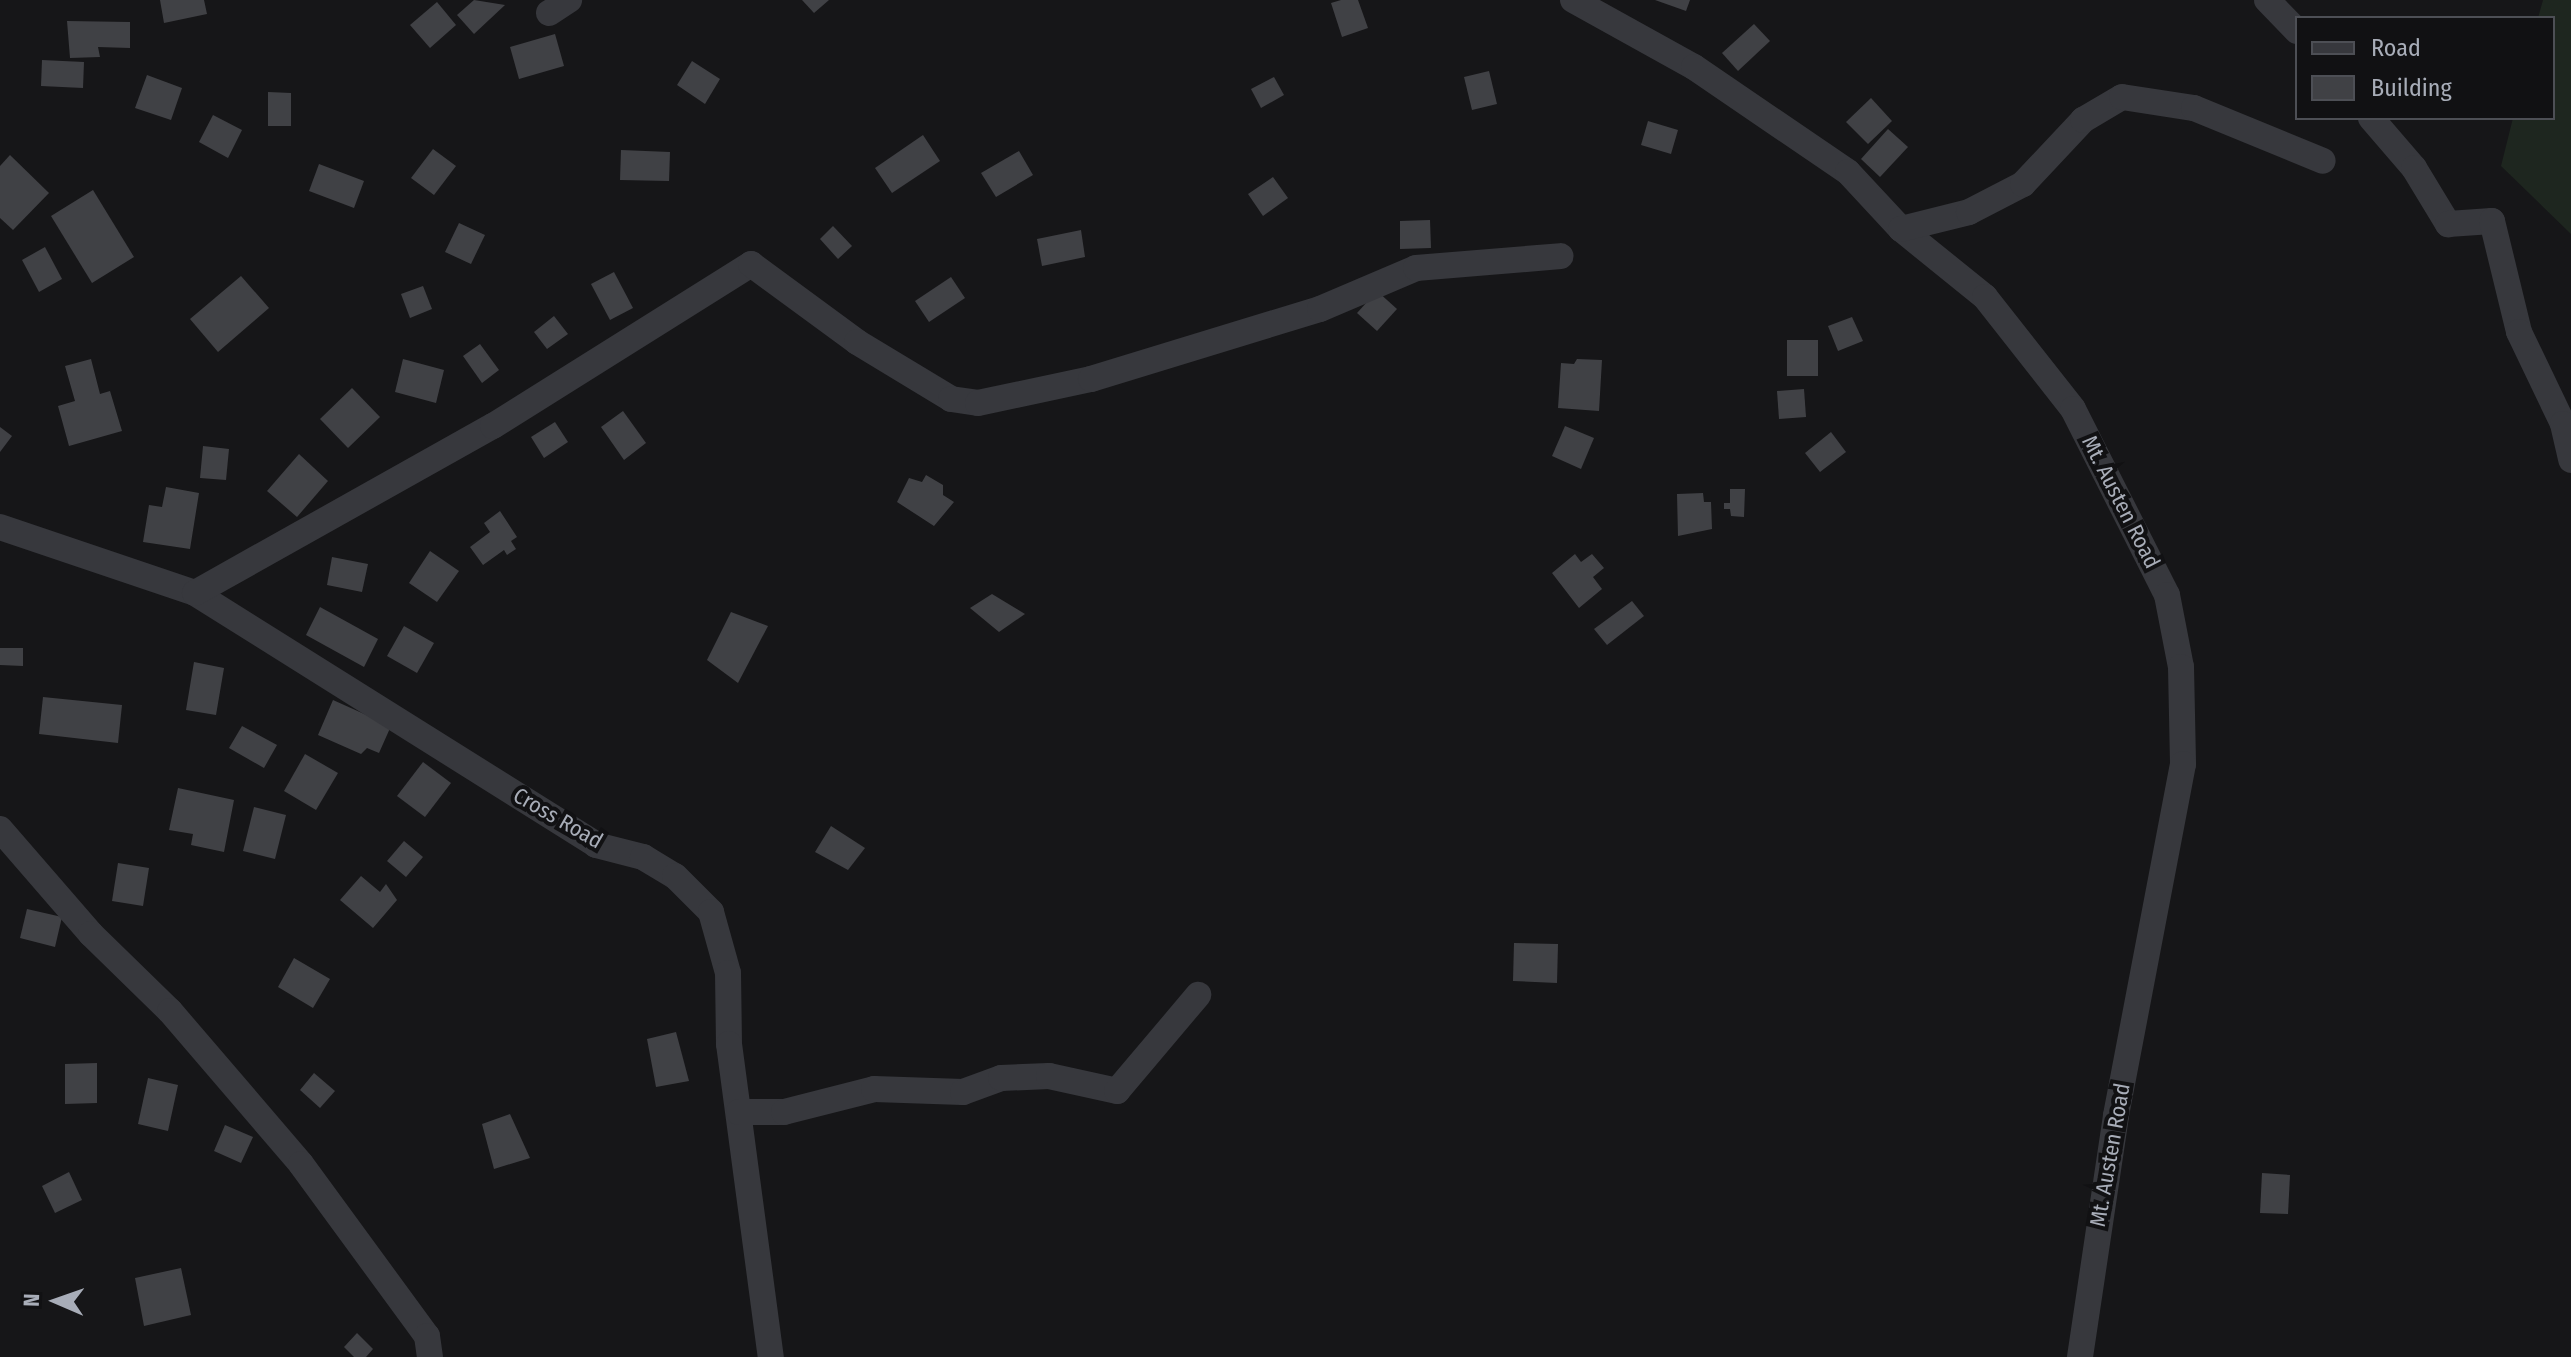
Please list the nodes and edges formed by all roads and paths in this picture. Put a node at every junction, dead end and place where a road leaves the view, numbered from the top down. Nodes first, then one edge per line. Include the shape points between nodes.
1 (1573, 0) edge
2 (2267, 0) edge
3 (2295, 29) edge
4 (2373, 120) edge
5 (2323, 161) dead end
6 (1901, 229) junction
7 (1561, 256) dead end
8 (2571, 460) edge
9 (0, 527) edge
10 (195, 593) junction
11 (0, 829) edge
12 (1198, 995) dead end
13 (739, 1112) junction
14 (430, 1357) edge
15 (771, 1357) edge
16 (2080, 1357) edge

1 - 6 street, Mt. Austen Road via 1694,67 1848,172
2 - 3 street
4 - 8 street via 2414,168 2448,224 2492,221 2519,332 2563,424
5 - 6 street via 2194,108 2122,97 2083,120 2023,184 1969,212
6 - 16 street, Mt. Austen Road via 1985,297 2073,409 2167,595 2181,667 2183,764 2096,1239
7 - 10 street via 1416,268 1305,314 1091,379 978,403 951,399 857,342 751,264 493,426
9 - 10 street, Cross Road
10 - 13 street, Cross Road via 596,845 643,857 675,876 711,912 728,973 729,1044
11 - 14 street via 91,934 170,1011 301,1164 427,1336
12 - 13 street via 1117,1091 1049,1076 1001,1078 963,1092 874,1089 784,1112
13 - 15 street, Cross Road

